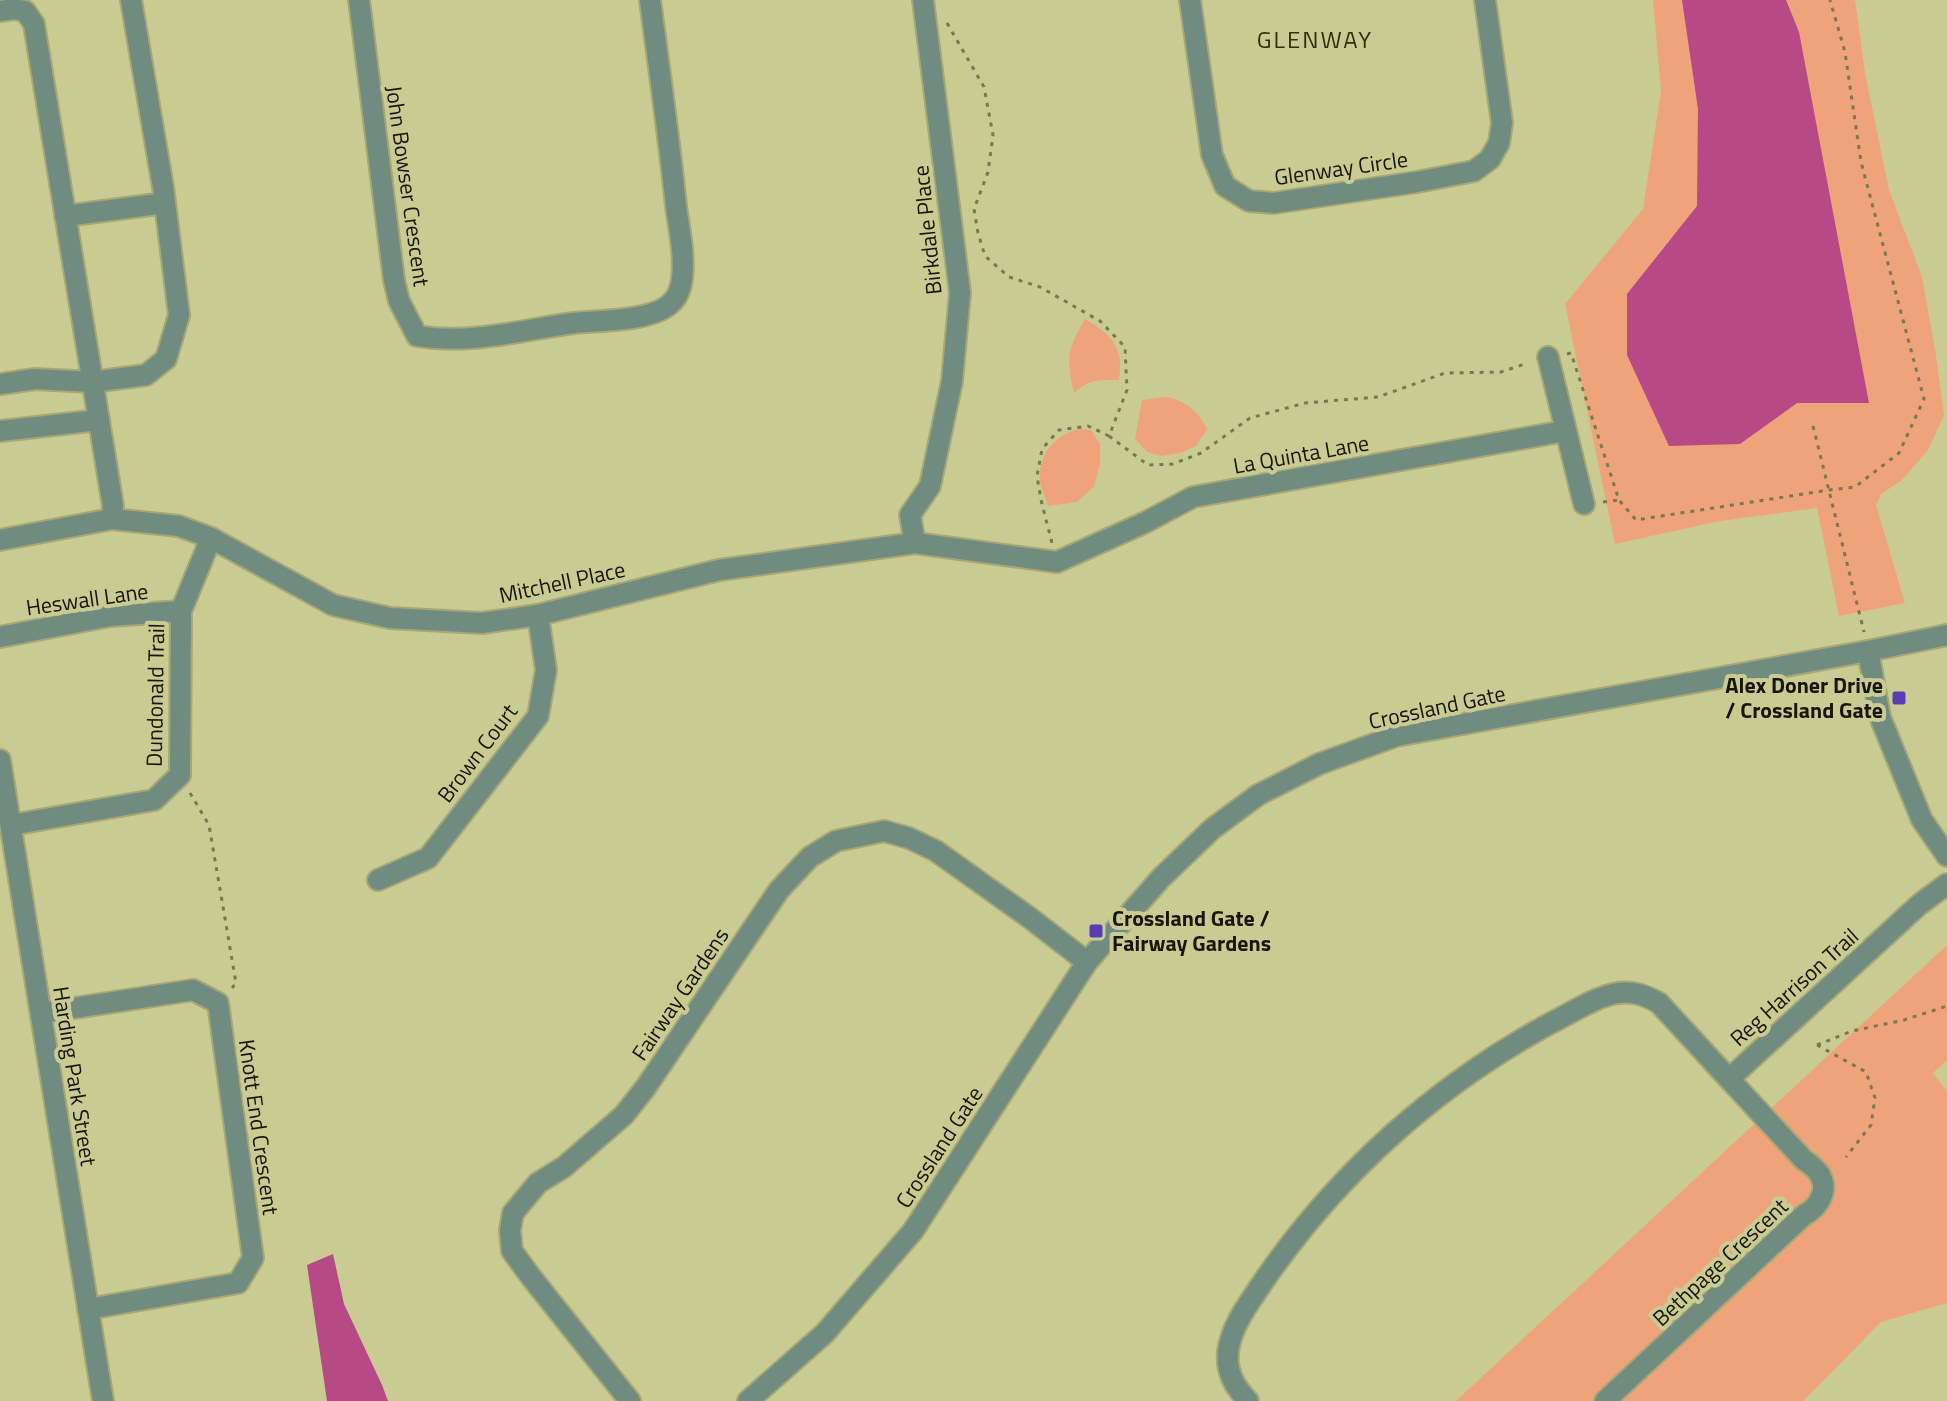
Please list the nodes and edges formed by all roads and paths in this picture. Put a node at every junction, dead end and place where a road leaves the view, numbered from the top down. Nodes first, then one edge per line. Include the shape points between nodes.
1 (131, 0) edge
2 (359, 0) edge
3 (650, 0) edge
4 (923, 0) edge
5 (1190, 0) edge
6 (1485, 0) edge
7 (1830, 0) edge
8 (0, 11) edge
9 (945, 21) dead end
10 (165, 203) junction
11 (65, 216) junction
12 (1548, 357) junction
13 (92, 382) junction
14 (0, 384) edge
15 (99, 420) junction
16 (1813, 426) dead end
17 (0, 431) edge
18 (1565, 431) junction
19 (1109, 436) junction
20 (1829, 490) junction
21 (1584, 504) dead end
22 (112, 519) junction
23 (211, 538) junction
24 (0, 540) edge
25 (915, 543) junction
26 (1057, 562) junction
27 (181, 611) junction
28 (538, 615) junction
29 (1947, 635) edge
30 (0, 637) edge
31 (1868, 651) junction
32 (0, 760) edge
33 (180, 775) junction
34 (11, 825) junction
35 (1947, 856) edge
36 (378, 880) dead end
37 (1947, 884) edge
38 (1087, 962) junction
39 (218, 1003) junction
40 (1947, 1006) edge
41 (41, 1013) junction
42 (1729, 1079) junction
43 (1846, 1157) dead end
44 (88, 1309) junction
45 (103, 1401) edge
46 (630, 1401) edge
47 (748, 1401) edge
48 (1248, 1401) edge
49 (1605, 1401) edge

1 - 10 street
2 - 3 street, John Bowser Crescent via 399,301 417,336 454,339 629,318 662,311 676,299 682,259
4 - 25 street, Birkdale Place via 960,293 952,381 930,486 910,515
5 - 6 street, Glenway Circle via 1212,155 1225,186 1249,201 1274,203 1474,171 1490,159 1502,123
7 - 20 path via 1845,52 1861,162 1924,399 1899,453 1855,487
8 - 11 street via 25,11 34,24
9 - 19 path via 984,87 993,135 988,172 974,209 985,256 1009,277 1040,287 1100,321 1125,347 1127,390
10 - 11 street
10 - 13 street via 179,315 166,359 146,375
11 - 13 street
12 - 18 street
12 - 19 path via 1501,372 1445,373 1378,397 1305,403 1263,414 1173,464 1148,465
12 - 20 path via 1571,353 1619,500 1636,520
13 - 14 street via 35,379
13 - 15 street
15 - 17 street
15 - 22 street
16 - 20 path
18 - 21 street
18 - 26 street, La Quinta Lane via 1193,497
19 - 26 path via 1088,426 1059,430 1042,449 1037,476
20 - 31 path
22 - 23 street, Mitchell Place via 179,526
22 - 24 street, Mitchell Place
23 - 27 street, Dundonald Trail
23 - 28 street, Mitchell Place via 333,605 390,618 482,623
25 - 26 street, Mitchell Place
25 - 28 street, Mitchell Place via 719,570
27 - 30 street, Heswall Lane via 110,616
27 - 33 street, Dundonald Trail
28 - 36 street, Brown Court via 546,670 538,716 428,858
29 - 31 street, Crossland Gate
31 - 35 street via 1880,717 1922,820
31 - 38 street, Crossland Gate via 1396,736 1319,764 1258,795 1212,829
32 - 34 street, Harding Park Street
33 - 34 street, Dundonald Trail via 154,800
33 - 39 path via 209,825 234,969 236,983
34 - 41 street, Harding Park Street
37 - 42 street, Reg Harrison Trail
38 - 46 street, Fairway Gardens via 936,851 909,838 884,831 836,841 810,857 779,890 624,1115 538,1183 513,1213 512,1251
38 - 47 street, Crossland Gate via 913,1231 825,1333
39 - 41 street via 193,990
39 - 44 street, Knott End Crescent via 253,1258 238,1283
40 - 43 path via 1817,1045 1866,1072 1875,1098 1871,1125
41 - 44 street, Harding Park Street
42 - 48 street, Reg Harrison Trail via 1659,1003 1632,993 1588,1004 1475,1070 1421,1109 1345,1180 1255,1294 1228,1351 1231,1378
42 - 49 street, Bethpage Crescent via 1822,1177 1820,1202
44 - 45 street, Harding Park Street

